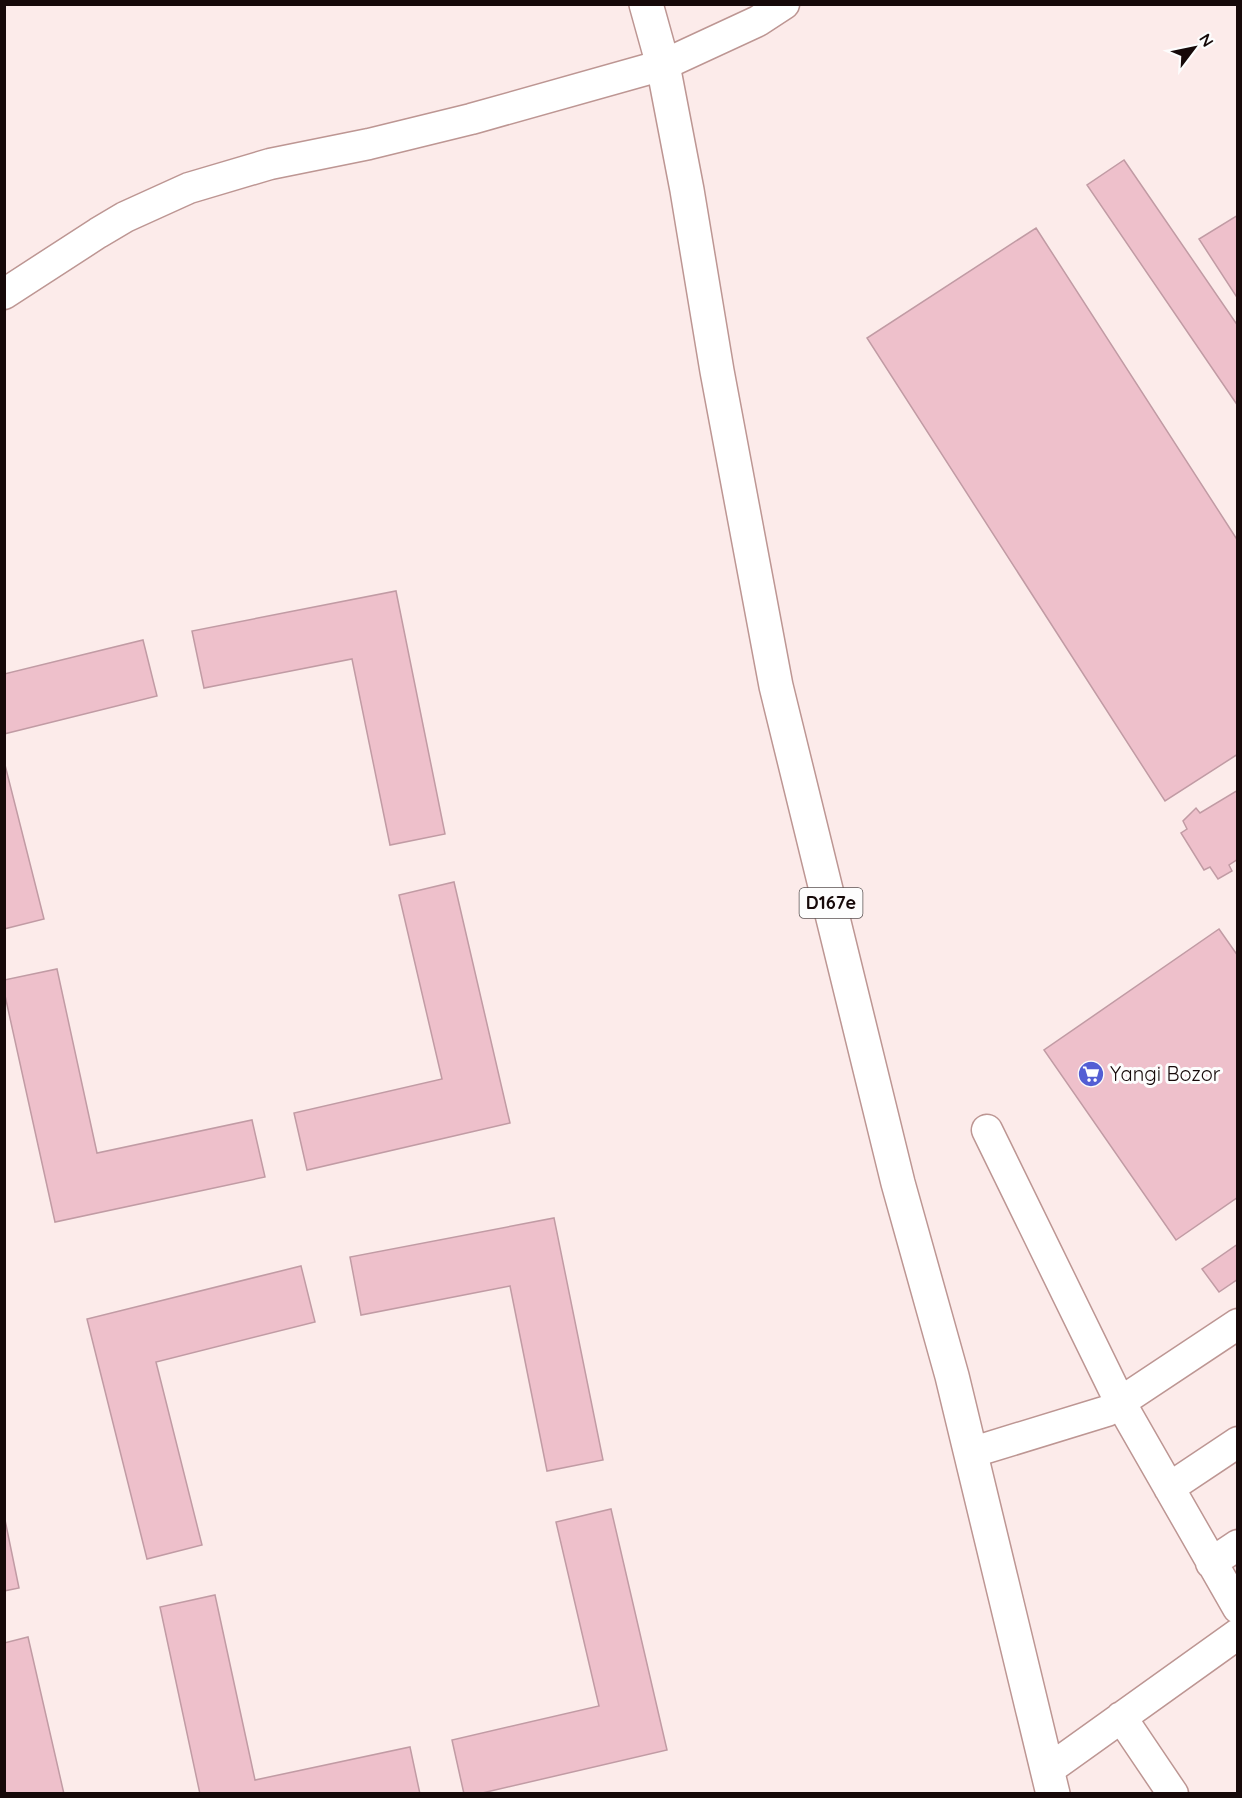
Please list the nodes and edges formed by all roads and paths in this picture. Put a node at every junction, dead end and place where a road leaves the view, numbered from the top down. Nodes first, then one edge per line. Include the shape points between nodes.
1 (646, 4) edge
2 (784, 4) edge
3 (663, 65) junction
4 (4, 294) edge
5 (987, 1130) dead end
6 (1238, 1324) edge
7 (1120, 1402) junction
8 (1238, 1442) edge
9 (970, 1453) junction
10 (1169, 1488) junction
11 (1238, 1545) edge
12 (1211, 1563) junction
13 (1238, 1608) edge
14 (1238, 1634) edge
15 (1121, 1717) junction
16 (1051, 1782) edge
17 (1173, 1794) edge

1 - 3 main road, D167e
2 - 3 street via 758,21
3 - 4 street via 471,119 270,164 189,188 98,232
3 - 9 main road, D167e via 776,686 898,1183
5 - 7 street
6 - 7 street
7 - 9 street via 1107,1411
7 - 10 street
8 - 10 street
9 - 16 main road, D167e
10 - 12 street
11 - 12 street
12 - 13 street
14 - 15 street
15 - 16 street
15 - 17 street

